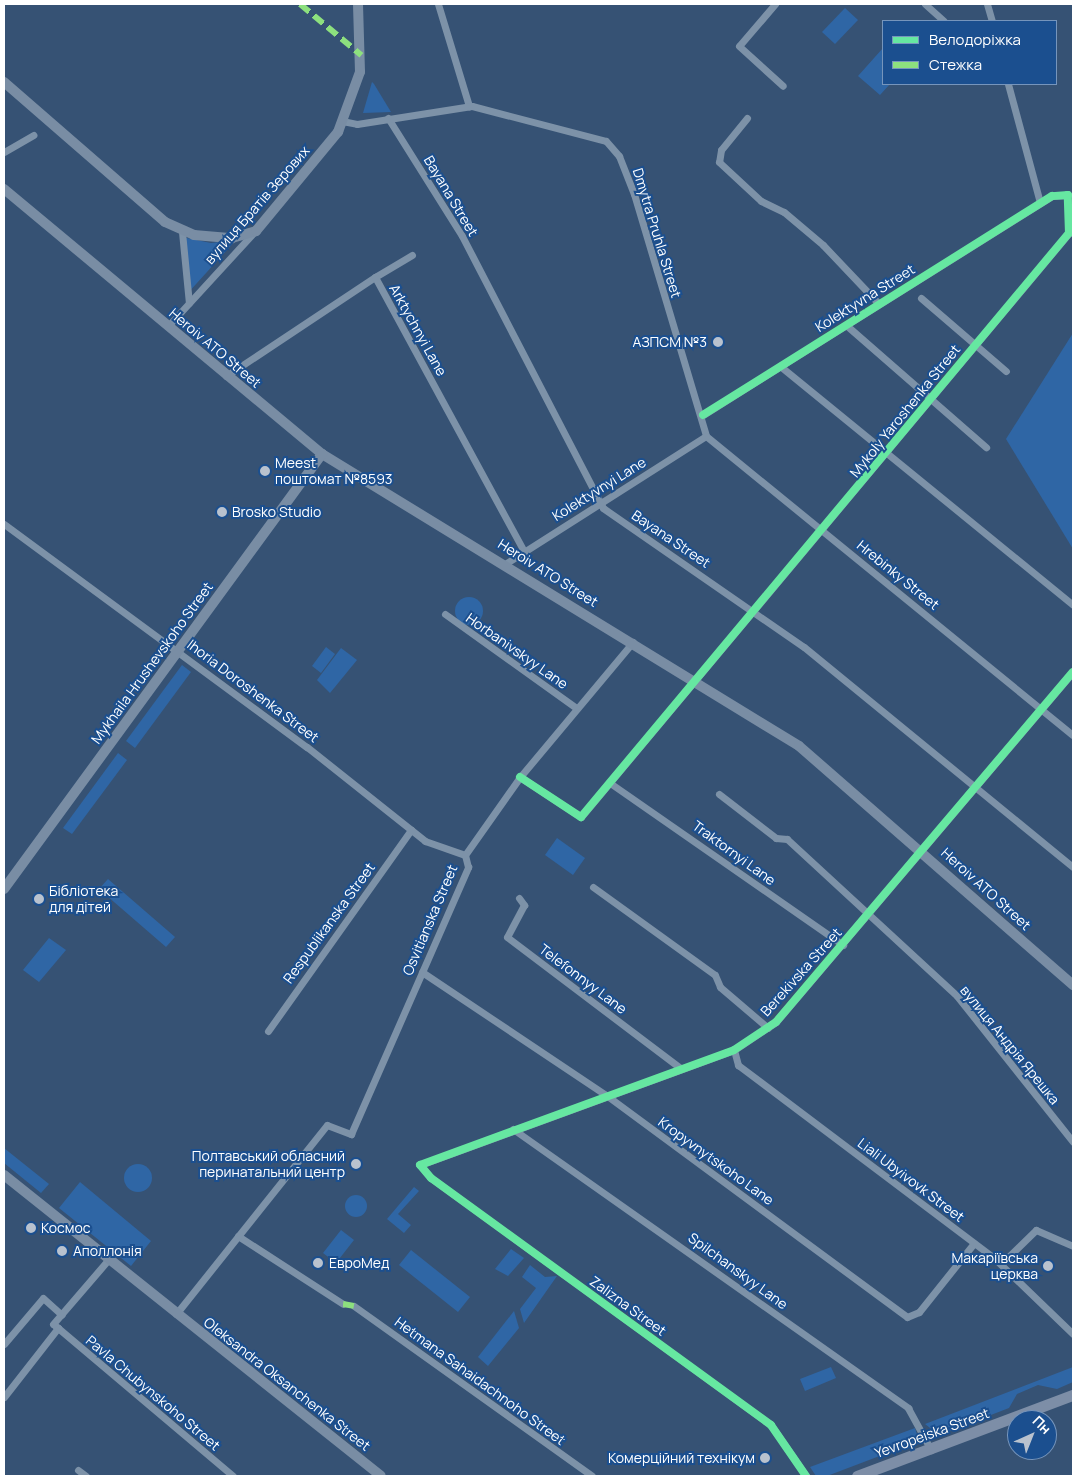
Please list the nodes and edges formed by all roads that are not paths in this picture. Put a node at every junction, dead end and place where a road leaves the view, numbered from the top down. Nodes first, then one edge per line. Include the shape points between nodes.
1 (358, 4) edge
2 (438, 4) edge
3 (775, 4) edge
4 (925, 4) edge
5 (987, 4) edge
6 (943, 20) edge
7 (992, 20) edge
8 (4, 82) edge
9 (1008, 85) edge
10 (783, 86) dead end
11 (469, 106) junction
12 (388, 118) junction
13 (747, 118) dead end
14 (342, 122) junction
15 (34, 135) dead end
16 (4, 152) edge
17 (4, 189) edge
18 (1040, 203) junction
19 (256, 231) junction
20 (182, 232) junction
21 (412, 255) dead end
22 (375, 277) junction
23 (921, 298) dead end
24 (189, 303) junction
25 (879, 304) junction
26 (846, 325) junction
27 (168, 326) junction
28 (976, 345) junction
29 (780, 366) junction
30 (1006, 371) dead end
31 (226, 376) junction
32 (930, 399) junction
33 (703, 415) junction
34 (706, 436) junction
35 (986, 447) dead end
36 (887, 453) junction
37 (322, 454) junction
38 (600, 504) junction
39 (4, 524) edge
40 (825, 530) junction
41 (524, 551) junction
42 (506, 564) junction
43 (1073, 604) edge
44 (757, 612) junction
45 (445, 614) dead end
46 (633, 642) junction
47 (178, 651) junction
48 (1073, 672) edge
49 (698, 682) junction
50 (575, 707) junction
51 (1041, 709) junction
52 (1073, 735) edge
53 (520, 777) junction
54 (610, 783) junction
55 (975, 786) junction
56 (719, 794) dead end
57 (411, 830) junction
58 (924, 852) junction
59 (465, 855) junction
60 (1073, 867) edge
61 (593, 887) dead end
62 (4, 889) edge
63 (519, 898) dead end
64 (868, 914) junction
65 (843, 944) junction
66 (422, 972) junction
67 (1073, 985) edge
68 (768, 1028) junction
69 (268, 1031) dead end
70 (734, 1050) junction
71 (680, 1068) junction
72 (606, 1095) junction
73 (513, 1129) junction
74 (1073, 1142) edge
75 (421, 1170) joint
76 (4, 1175) edge
77 (238, 1236) junction
78 (974, 1243) junction
79 (1073, 1246) edge
80 (108, 1260) junction
81 (1001, 1264) junction
82 (343, 1304) dead end
83 (354, 1306) dead end
84 (62, 1314) junction
85 (176, 1314) junction
86 (58, 1328) junction
87 (1073, 1334) edge
88 (4, 1344) edge
89 (1073, 1395) edge
90 (4, 1397) edge
91 (931, 1451) junction
92 (78, 1470) dead end
93 (874, 1474) edge
94 (86, 1476) edge
95 (233, 1476) edge
96 (381, 1476) edge
97 (592, 1476) edge
98 (806, 1476) edge
99 (857, 1476) edge

1 - 14 street, вулиця Братів Зерових via 360,72
2 - 11 street
3 - 10 street via 739,46
4 - 6 street
5 - 7 street
8 - 20 street via 156,216
9 - 18 street
11 - 12 street, Dmytra Pruhla Street
11 - 33 street, Dmytra Pruhla Street via 597,136 613,147 634,194 664,303
12 - 14 street, Dmytra Pruhla Street via 358,124
12 - 38 street, Bayana Street via 462,236
13 - 25 street via 721,150 719,162 761,201 784,212 823,245
14 - 19 street, вулиця Братів Зерових
15 - 16 street
17 - 27 street, Heroiv ATO Street
18 - 25 street, Kolektyvna Street
18 - 28 street, Mykoly Yaroshenka Street via 1068,195 1069,233
19 - 20 street via 223,239
19 - 24 street, вулиця Братів Зерових
20 - 24 street, вулиця Братів Зерових
21 - 22 street
22 - 31 street, Arktychnyi Lane
22 - 41 street, Arktychnyi Lane
23 - 28 street
24 - 27 street, вулиця Братів Зерових
25 - 26 street, Kolektyvna Street
26 - 29 street, Kolektyvna Street
26 - 32 street
27 - 31 street, Heroiv ATO Street
28 - 30 street
28 - 32 street, Mykoly Yaroshenka Street
29 - 33 street, Kolektyvna Street
29 - 36 street
31 - 37 street, Heroiv ATO Street
32 - 35 street
32 - 36 street, Mykoly Yaroshenka Street
33 - 34 street, Dmytra Pruhla Street
34 - 38 street, Kolektyvnyi Lane
34 - 40 street, Hrebinky Street
36 - 40 street, Mykoly Yaroshenka Street
36 - 43 street
37 - 42 street, Heroiv ATO Street
37 - 47 street, Mykhaila Hrushevskoho Street
38 - 41 street, Kolektyvnyi Lane
38 - 44 street, Bayana Street
39 - 47 street, Ihoria Doroshenka Street
40 - 44 street, Mykoly Yaroshenka Street
40 - 51 street, Hrebinky Street
41 - 42 street, Kolektyvnyi Lane
42 - 46 street, Heroiv ATO Street
44 - 49 street, Mykoly Yaroshenka Street
44 - 55 street, Bayana Street
45 - 50 street, Horbanivskyy Lane
46 - 49 street, Heroiv ATO Street
46 - 50 street, Osvitianska Street
47 - 57 street, Ihoria Doroshenka Street
47 - 62 street, Mykhaila Hrushevskoho Street
48 - 51 street, Berekivska Street
49 - 54 street, Mykoly Yaroshenka Street
49 - 58 street, Heroiv ATO Street via 799,746
50 - 53 street, Osvitianska Street
51 - 52 street, Hrebinky Street
51 - 55 street, Berekivska Street
53 - 54 street, Mykoly Yaroshenka Street via 581,817
53 - 59 street, Osvitianska Street
54 - 65 street, Traktornyi Lane
55 - 58 street, Berekivska Street
55 - 60 street, Bayana Street
56 - 64 street, вулиця Андрія Ярешка via 776,838 787,839
57 - 59 street, Ihoria Doroshenka Street via 425,841
57 - 69 street, Respublikanska Street
58 - 64 street, Berekivska Street
58 - 67 street, Heroiv ATO Street
59 - 66 street, Osvitianska Street via 468,867
61 - 68 street via 715,975 720,987
63 - 71 street, Telefonnyy Lane via 524,905 507,937
64 - 65 street, Berekivska Street
64 - 74 street, вулиця Андрія Ярешка via 957,996
65 - 68 street, Berekivska Street
66 - 72 street, Kropyvnytskoho Lane
66 - 77 street, Osvitianska Street via 351,1134 327,1125
68 - 70 street, Berekivska Street
70 - 71 street, Berekivska Street
70 - 78 street, Liali Ubyivovk Street via 738,1065
71 - 72 street, Berekivska Street
72 - 73 street, Berekivska Street
72 - 78 street, Kropyvnytskoho Lane via 906,1317 919,1312
73 - 75 street, Berekivska Street via 425,1161
73 - 91 street, Spilchanskyy Lane via 908,1408
75 - 98 street, Zalizna Street via 771,1425
76 - 80 street, Oleksandra Oksanchenka Street
77 - 82 street
77 - 85 street
78 - 81 street, Liali Ubyivovk Street
79 - 81 street via 1036,1230
80 - 84 street
80 - 85 street, Oleksandra Oksanchenka Street
81 - 87 street, Liali Ubyivovk Street
83 - 97 street, Hetmana Sahaidachnoho Street
84 - 86 street via 53,1324
84 - 88 street via 44,1298
85 - 96 street, Oleksandra Oksanchenka Street
86 - 90 street
86 - 95 street, Pavla Chubynskoho Street
89 - 91 main road, Yevropeiska Street
91 - 93 main road, Yevropeiska Street
92 - 94 street
93 - 99 main road, Yevropeiska Street

